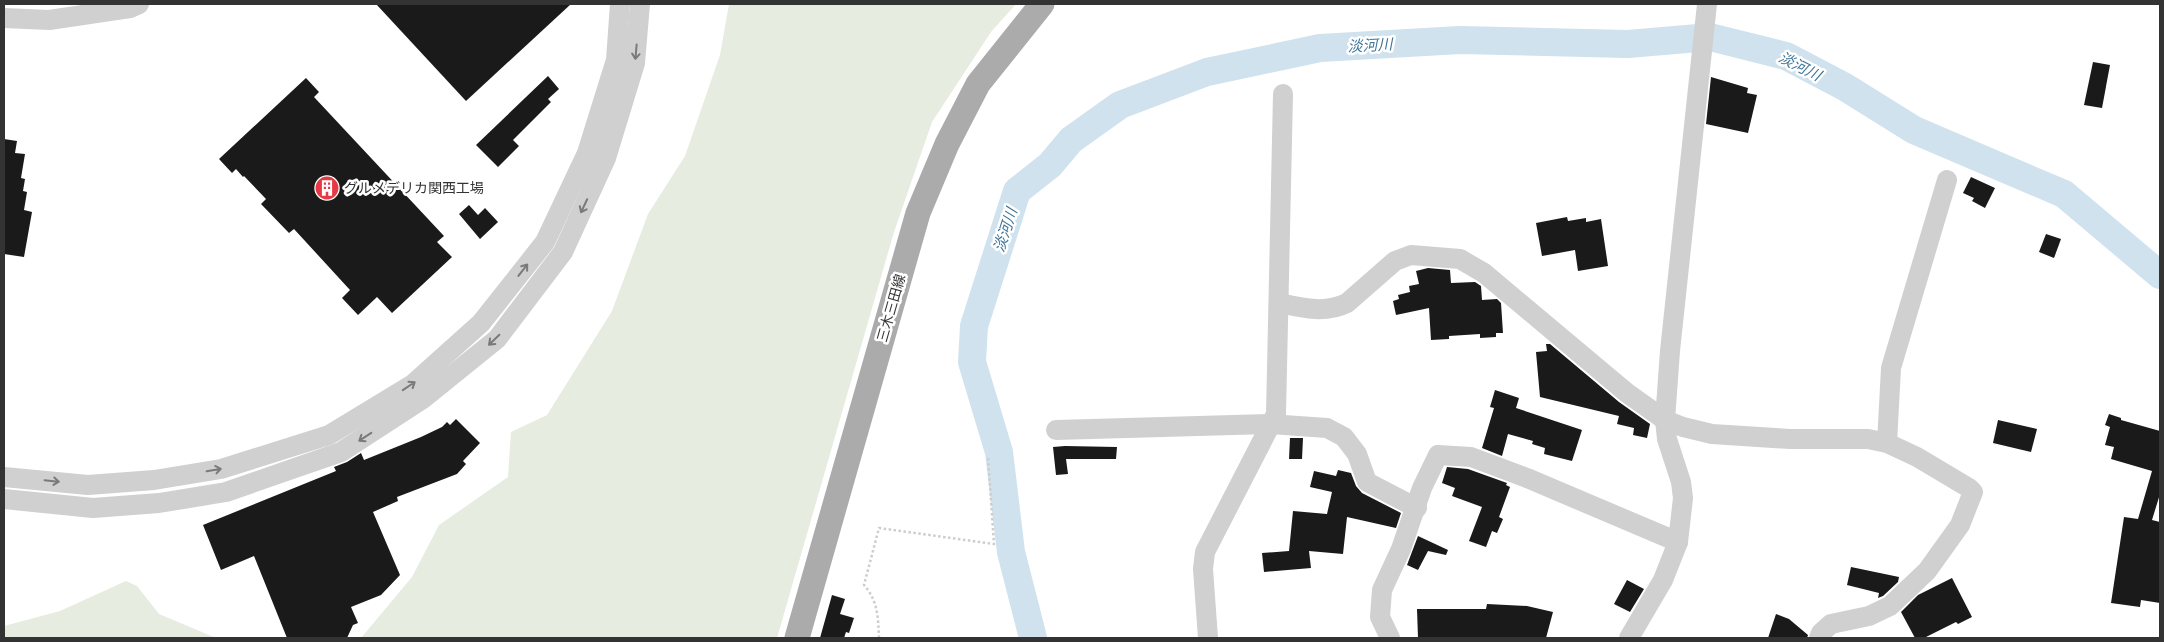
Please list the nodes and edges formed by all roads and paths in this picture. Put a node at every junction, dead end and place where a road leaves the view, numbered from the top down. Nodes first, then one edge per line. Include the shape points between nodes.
1 (139, 4) edge
2 (620, 4) edge
3 (640, 4) edge
4 (1042, 4) edge
5 (1707, 4) edge
6 (4, 18) edge
7 (1283, 94) dead end
8 (1947, 180) dead end
9 (1279, 303) junction
10 (1665, 420) junction
11 (1269, 424) junction
12 (1056, 430) dead end
13 (1887, 443) junction
14 (988, 457) dead end
15 (4, 477) edge
16 (4, 499) edge
17 (1417, 508) junction
18 (1678, 542) junction
19 (797, 638) edge
20 (880, 638) edge
21 (1208, 638) edge
22 (1390, 638) edge
23 (1628, 638) edge
24 (1819, 638) edge

1 - 6 street via 49,20
15 -> 2 street via 88,485 154,480 221,469 329,435 413,384 481,323 545,242 587,153 616,60
3 -> 16 street via 634,63 606,158 562,252 497,339 424,398 341,452 226,492 159,503 93,508
4 - 19 main road, 三木三田線 via 978,84 947,144 918,213
5 - 10 street
7 - 9 street
8 - 13 street via 1891,368
9 - 10 street via 1311,310 1340,307 1395,261 1411,255 1460,259 1484,273 1627,393
9 - 11 street via 1276,414
10 - 13 street via 1712,434 1868,439
10 - 18 street via 1683,498
11 - 12 street
11 - 17 street via 1327,428 1344,437 1357,454 1366,482
11 - 21 street via 1205,552 1203,569
13 - 24 street via 1917,456 1973,492 1960,525 1927,571 1909,589 1890,606 1870,616 1831,624
14 - 20 path via 994,544 879,528 864,585 878,612
17 - 18 street via 1422,488 1438,455 1471,457
17 - 22 street via 1382,590 1380,617
18 - 23 street via 1663,580

